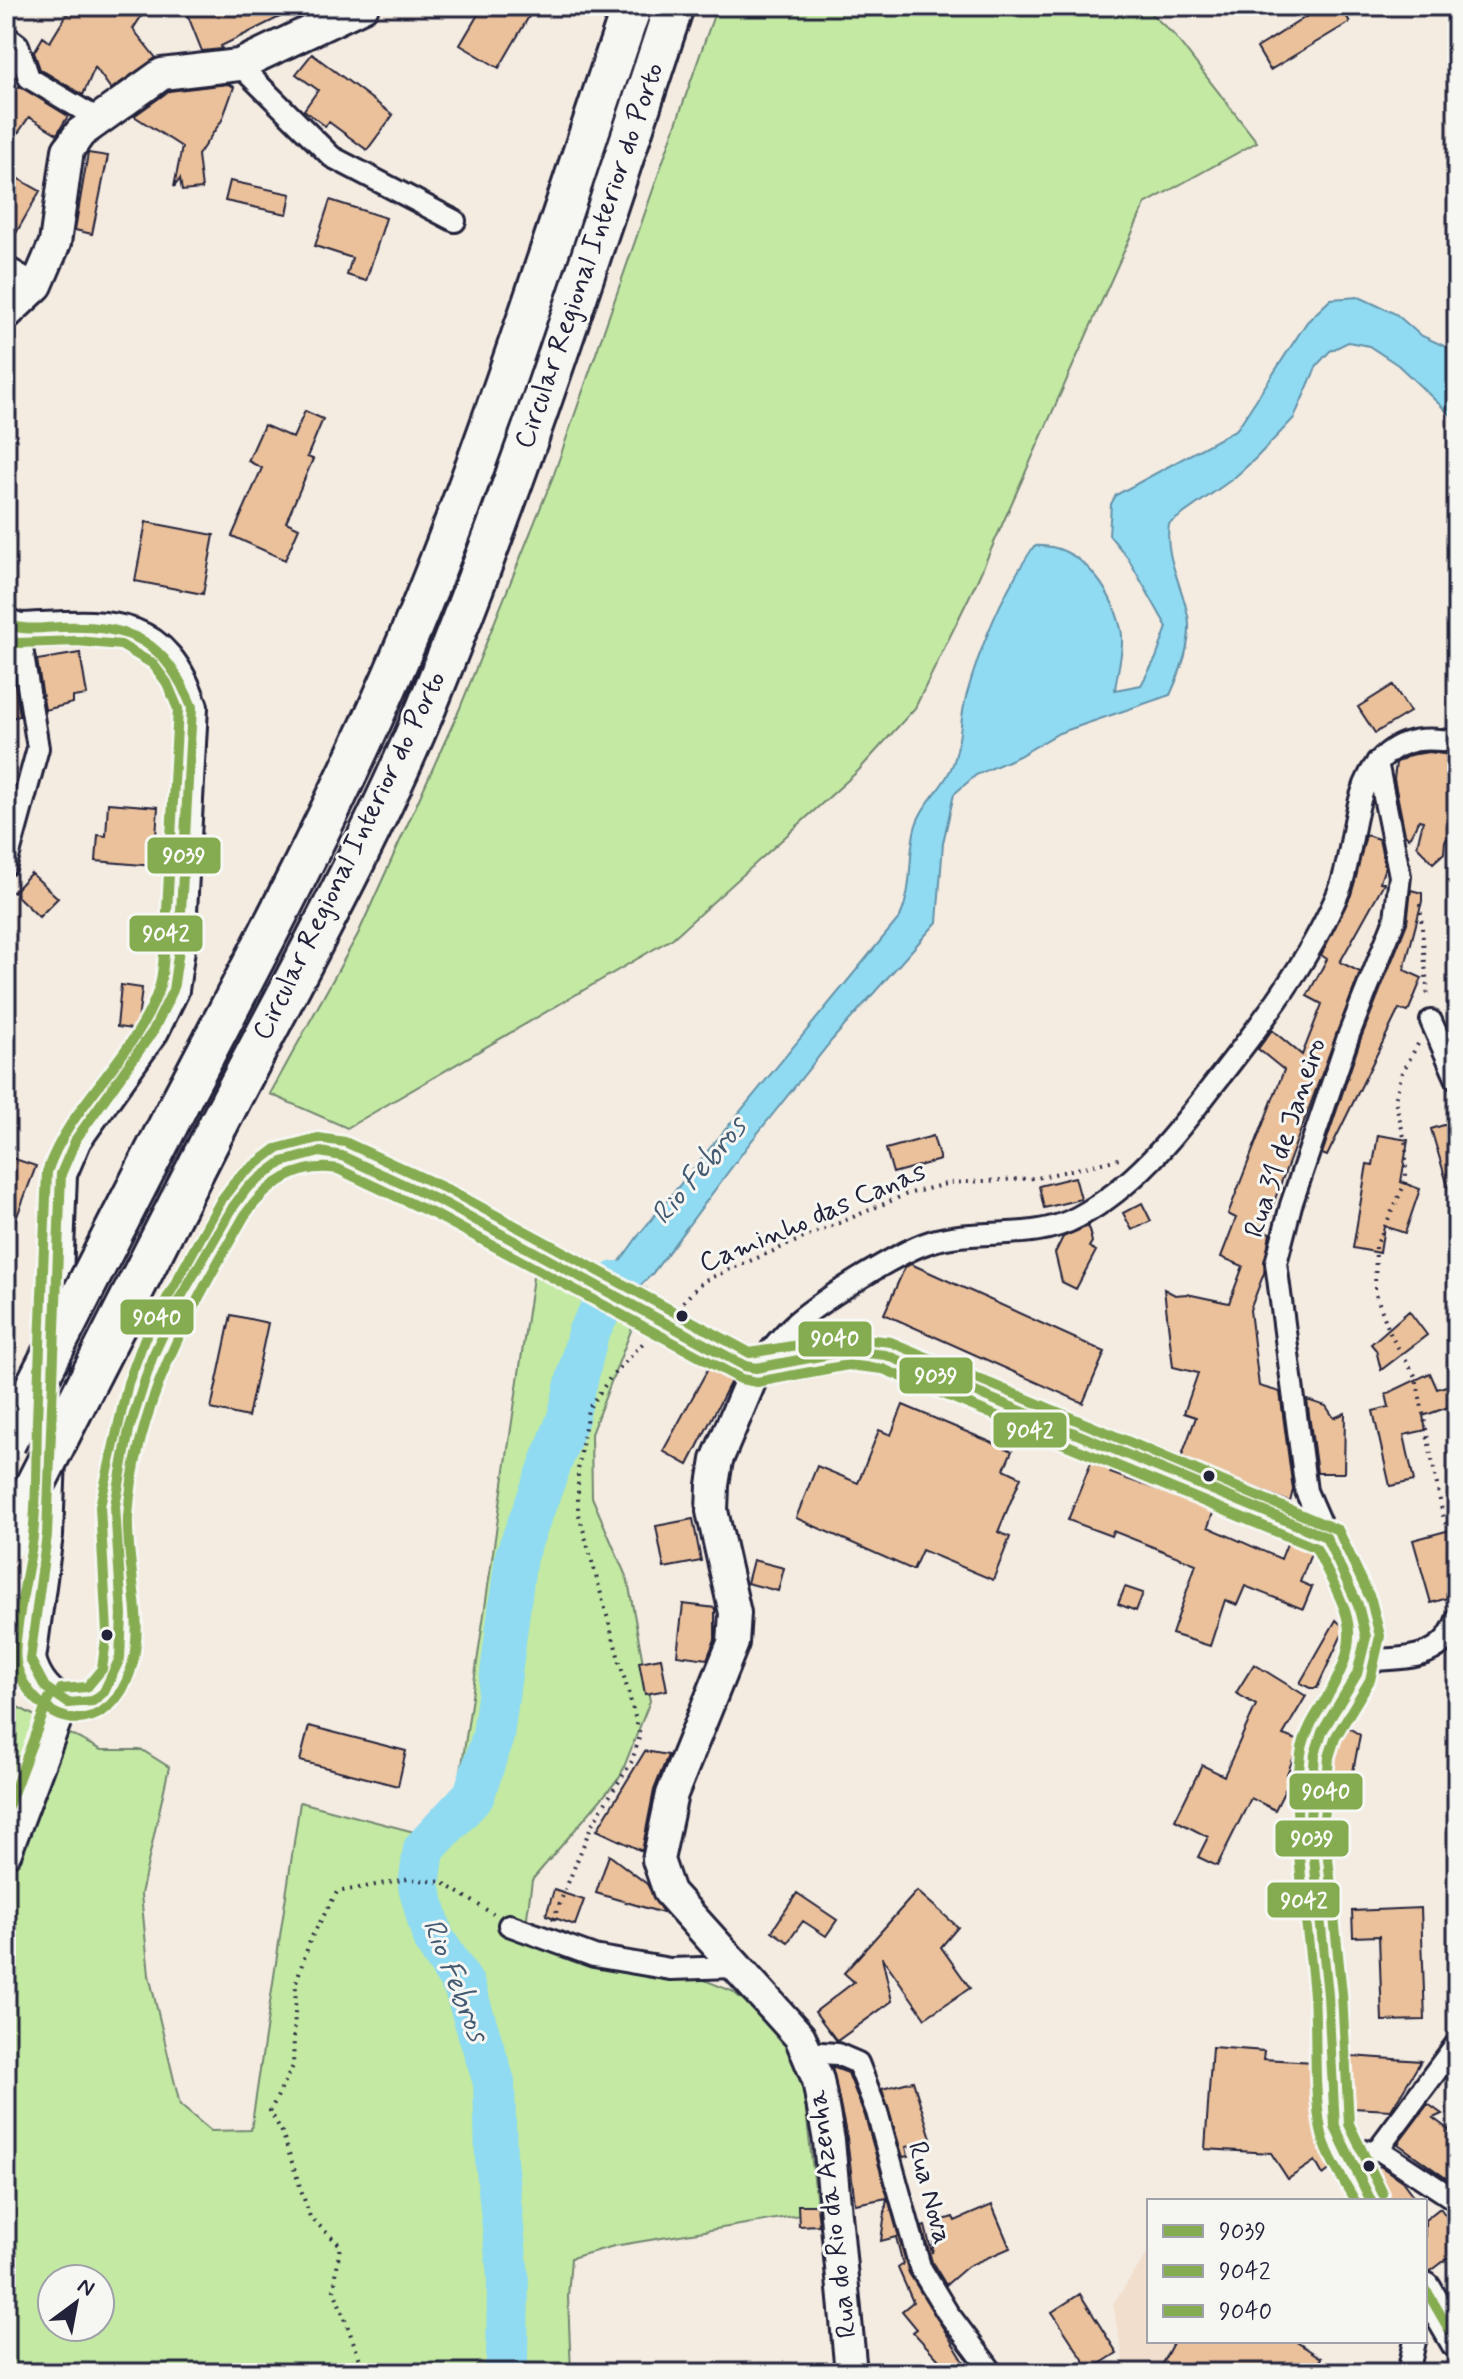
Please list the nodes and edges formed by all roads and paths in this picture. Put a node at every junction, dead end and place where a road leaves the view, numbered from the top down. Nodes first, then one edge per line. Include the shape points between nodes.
1 (363, 6) edge
2 (632, 6) edge
3 (674, 6) edge
4 (6, 36) edge
5 (239, 65) junction
6 (98, 119) junction
7 (455, 221) dead end
8 (6, 267) edge
9 (37, 285) junction
10 (6, 314) edge
11 (12, 626) edge
12 (1457, 742) edge
13 (1377, 762) junction
14 (6, 865) edge
15 (1420, 890) dead end
16 (1431, 1021) junction
17 (1457, 1080) edge
18 (1161, 1150) junction
19 (677, 1308) dead end
20 (646, 1340) dead end
21 (756, 1368) junction
22 (6, 1443) edge
23 (1326, 1537) junction
24 (1457, 1540) edge
25 (6, 1542) edge
26 (1457, 1619) edge
27 (1363, 1661) junction
28 (62, 1703) junction
29 (6, 1852) edge
30 (509, 1925) joint
31 (549, 1938) junction
32 (735, 1967) junction
33 (1457, 2043) edge
34 (806, 2052) junction
35 (1378, 2149) junction
36 (1346, 2156) junction
37 (1370, 2199) edge
38 (1457, 2201) edge
39 (1427, 2292) edge
40 (1415, 2343) edge
41 (1457, 2343) edge
42 (365, 2373) edge
43 (851, 2373) edge
44 (993, 2373) edge
45 (1408, 2373) edge

1 - 5 street
2 - 22 highway, Circular Regional Interior do Porto, bridge via 485,435 393,674 331,809
3 - 25 highway, Circular Regional Interior do Porto, bridge via 536,423 426,707 334,900
4 - 6 street via 18,45 29,78
5 - 6 street via 162,74
5 - 7 street via 332,157
6 - 9 street via 68,150 55,243
8 - 9 street
9 - 10 street
11 - 14 street via 38,748
11 - 28 street via 114,628 142,637 165,653 182,678 192,707 173,990 153,1031 67,1156 58,1198 47,1535 30,1659 35,1678
12 - 13 street via 1429,738 1399,743
13 - 18 street via 1352,828 1340,889 1310,947 1274,1008
13 - 23 street, Rua 31 de Janeiro via 1400,876 1395,919 1349,1034 1276,1263 1306,1491
15 - 16 path
16 - 17 street
16 - 24 path via 1402,1073 1395,1100 1406,1145 1406,1181 1376,1246 1375,1292 1391,1336 1416,1377 1444,1521
18 - 19 path, Caminho das Canas via 1037,1178 950,1183 907,1194 703,1281
18 - 21 street via 1129,1184 1076,1219 1036,1230 930,1242 876,1269 793,1325
20 - 31 path via 588,1409 578,1470 578,1511 640,1735 632,1761 592,1824
21 - 23 street via 847,1351 886,1355
21 - 28 street via 725,1358 367,1165 320,1152 264,1172 233,1207 146,1373 114,1507 121,1633 115,1674 92,1701
21 - 32 street, Rua do Rio da Azenha via 717,1460 713,1485 712,1511 735,1613 733,1643 672,1794 658,1860 669,1892
23 - 27 street via 1365,1622
26 - 27 street via 1451,1637 1426,1654
27 - 36 street via 1322,1732 1310,1786 1335,2127
28 - 29 street
30 - 31 street
30 - 42 path via 442,1882 411,1879 337,1892 311,1938 296,1982 293,2066 270,2111 310,2217 340,2245 334,2290
31 - 32 street via 594,1956 670,1969
32 - 34 street, Rua do Rio da Azenha via 800,2037
33 - 35 street
34 - 43 street, Rua do Rio da Azenha via 818,2080 829,2141
34 - 44 street, Rua Nova via 837,2054 858,2063 920,2267
35 - 36 street
35 - 38 street
36 - 37 street
39 - 41 street
40 - 45 street

